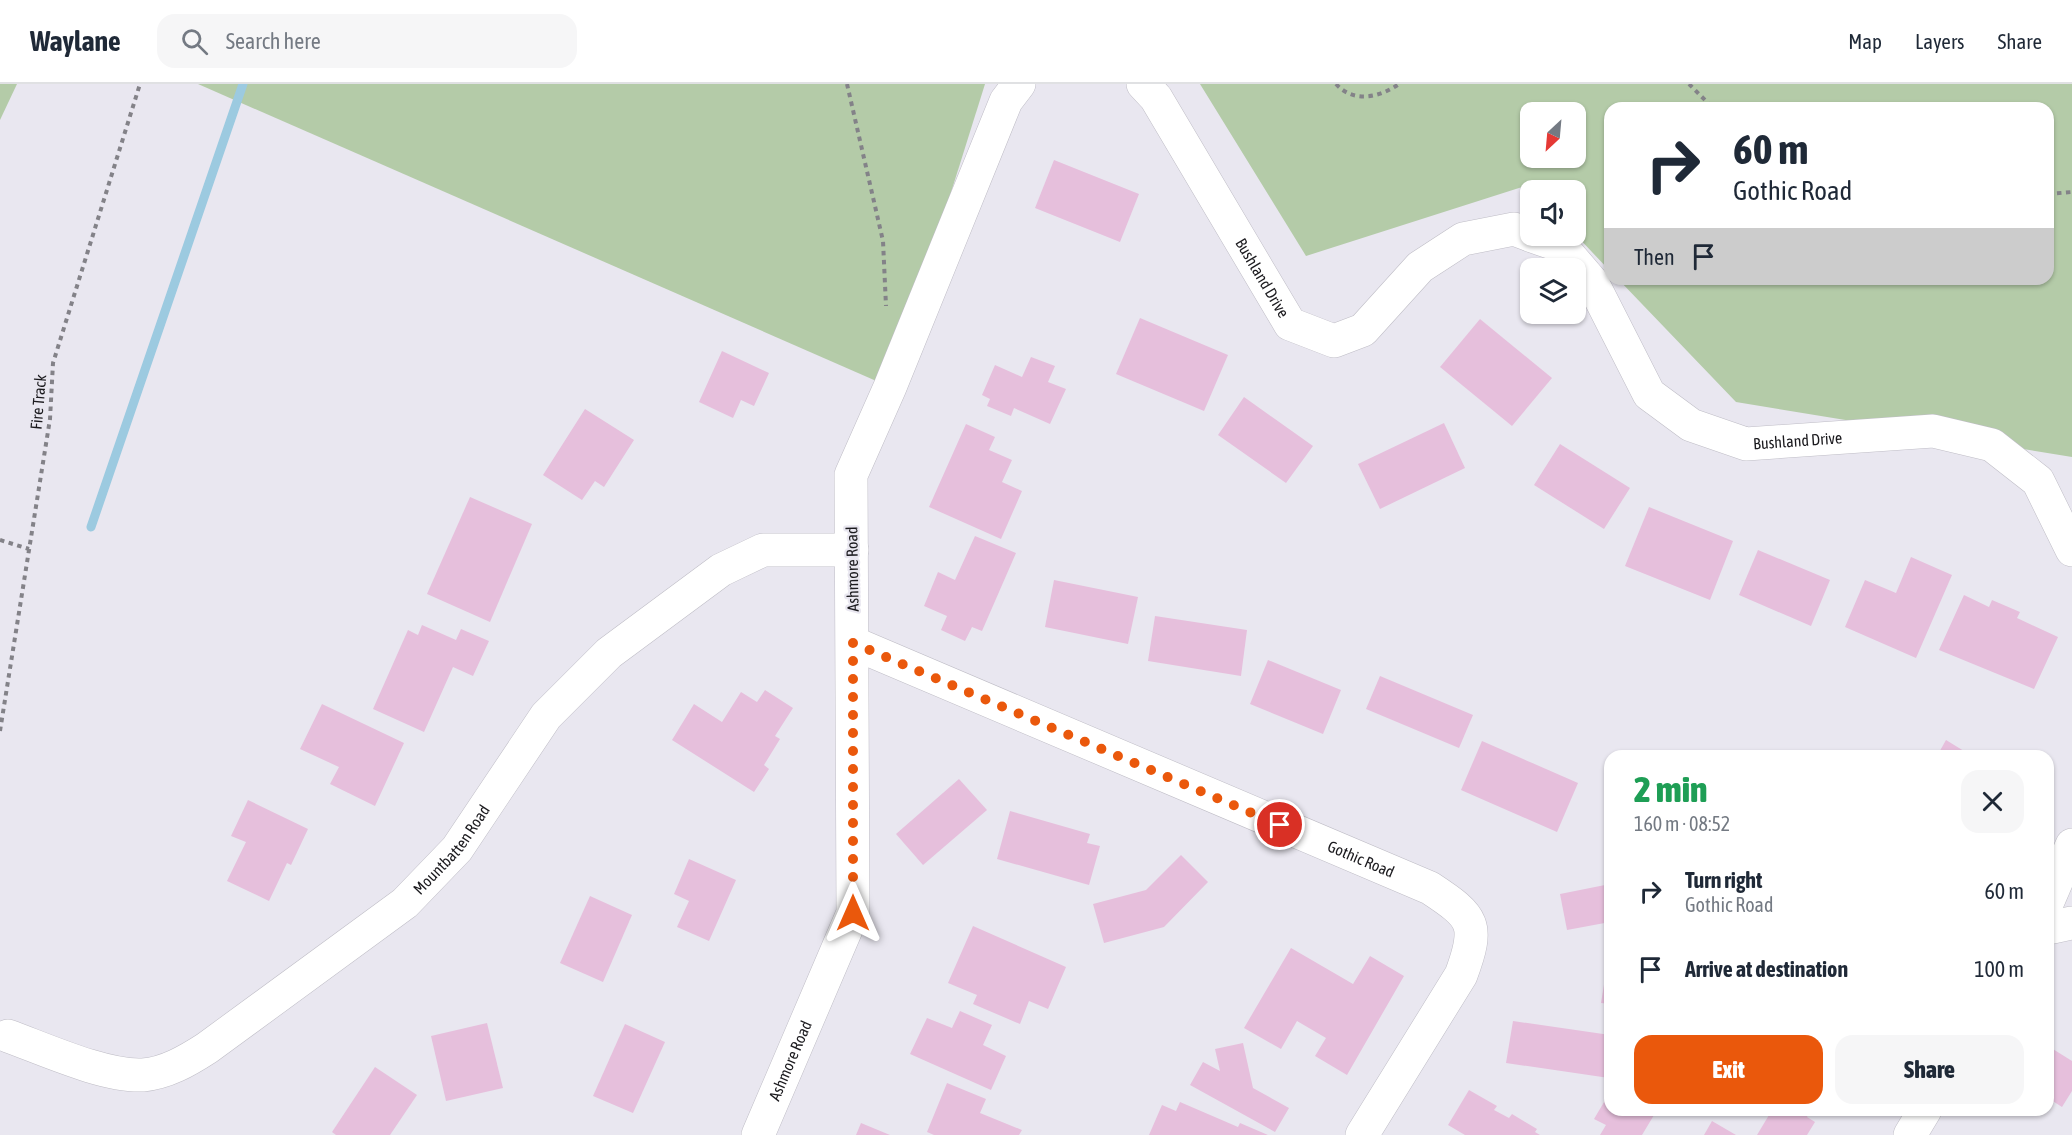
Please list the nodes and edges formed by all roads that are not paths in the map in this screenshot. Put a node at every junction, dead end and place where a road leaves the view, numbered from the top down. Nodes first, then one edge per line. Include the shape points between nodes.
1 (1019, 84) edge
2 (1143, 84) edge
3 (1520, 231) edge
4 (1561, 246) edge
5 (852, 550) junction
6 (2072, 550) edge
7 (853, 643) junction
8 (2072, 845) edge
9 (2054, 887) edge
10 (2072, 923) edge
11 (2054, 927) edge
12 (8, 1036) dead end
13 (1921, 1116) edge
14 (758, 1135) edge
15 (1362, 1135) edge
16 (1910, 1135) edge

1 - 5 street, Ashmore Road via 1006,101 851,475
2 - 3 street, Bushland Drive via 1156,98 1290,324 1334,341 1363,330 1420,267 1463,239
4 - 6 street, Bushland Drive via 1592,282 1649,394 1690,425 1746,444 1933,431 1992,445 2038,481
5 - 7 street, Ashmore Road
5 - 12 street, Mountbatten Road via 763,550 721,570 609,653 546,716 457,849 405,903 179,1066 143,1075 115,1073
7 - 14 street, Ashmore Road via 853,913
7 - 15 street, Gothic Road via 1430,888 1461,909 1471,926 1472,946 1461,975
8 - 9 street
10 - 11 street
13 - 16 street

